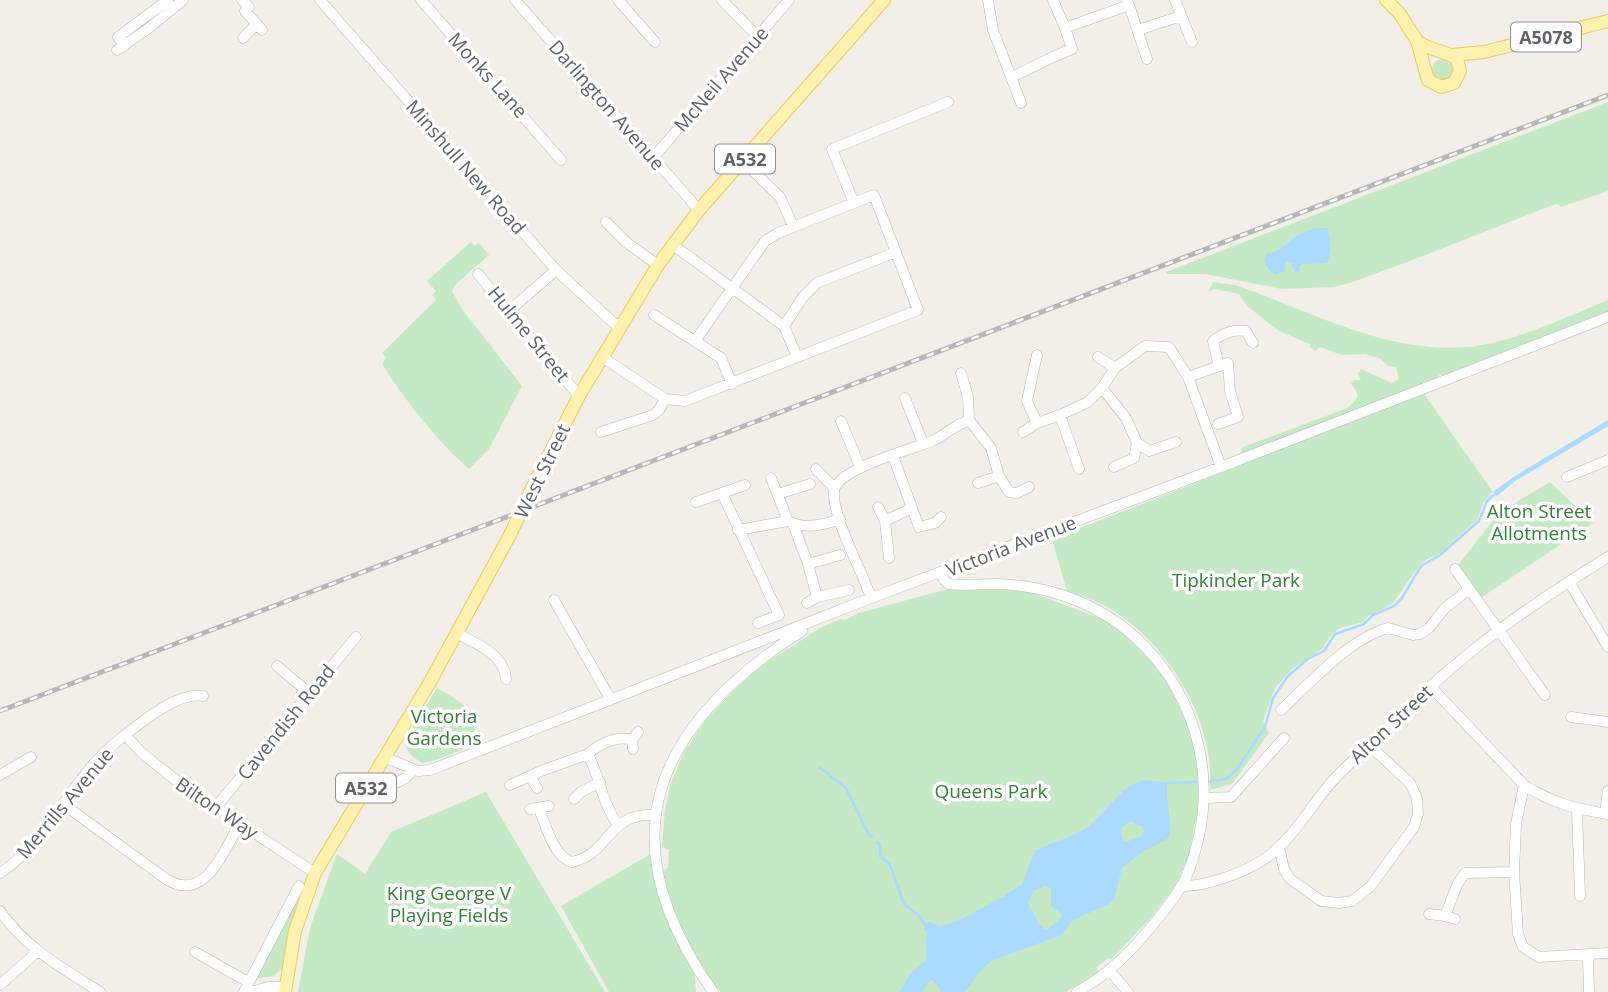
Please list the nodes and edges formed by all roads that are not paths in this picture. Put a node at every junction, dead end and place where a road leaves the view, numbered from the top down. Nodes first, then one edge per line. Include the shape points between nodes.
1 (168, 0) edge
2 (183, 0) edge
3 (242, 0) edge
4 (320, 0) edge
5 (421, 0) edge
6 (515, 0) edge
7 (618, 0) edge
8 (722, 0) edge
9 (789, 0) edge
10 (884, 0) edge
11 (988, 0) edge
12 (1053, 0) edge
13 (1175, 0) edge
14 (1385, 0) edge
15 (1395, 0) edge
16 (1128, 3) edge
17 (1400, 14) junction
18 (1181, 16) junction
19 (1608, 21) edge
20 (1065, 28) junction
21 (1138, 30) junction
22 (757, 36) junction
23 (243, 38) dead end
24 (1417, 41) junction
25 (655, 42) dead end
26 (1192, 42) dead end
27 (1484, 52) junction
28 (1446, 54) junction
29 (1147, 59) dead end
30 (1426, 68) junction
31 (1460, 72) junction
32 (1011, 77) junction
33 (948, 102) dead end
34 (1021, 103) dead end
35 (653, 158) junction
36 (561, 160) dead end
37 (743, 161) junction
38 (853, 203) junction
39 (699, 211) junction
40 (606, 222) dead end
41 (793, 226) junction
42 (673, 245) junction
43 (895, 252) junction
44 (657, 265) junction
45 (556, 270) junction
46 (478, 274) dead end
47 (733, 289) junction
48 (510, 310) junction
49 (654, 315) dead end
50 (1608, 317) edge
51 (784, 326) junction
52 (618, 327) junction
53 (695, 341) junction
54 (1254, 343) dead end
55 (1037, 355) dead end
56 (602, 357) junction
57 (1098, 357) dead end
58 (797, 358) junction
59 (1223, 364) junction
60 (1115, 368) junction
61 (961, 373) dead end
62 (1188, 377) junction
63 (733, 384) junction
64 (1102, 388) junction
65 (579, 396) junction
66 (905, 398) dead end
67 (665, 399) junction
68 (1060, 415) junction
69 (969, 420) junction
70 (841, 421) dead end
71 (1037, 423) junction
72 (1218, 424) dead end
73 (601, 432) dead end
74 (1023, 432) dead end
75 (1176, 442) dead end
76 (923, 443) junction
77 (1137, 443) junction
78 (893, 456) junction
79 (1608, 460) edge
80 (860, 467) junction
81 (1114, 467) dead end
82 (1221, 467) junction
83 (816, 469) dead end
84 (1079, 469) dead end
85 (999, 476) junction
86 (1567, 477) dead end
87 (771, 478) dead end
88 (978, 483) dead end
89 (810, 484) dead end
90 (745, 485) dead end
91 (1029, 487) dead end
92 (834, 488) junction
93 (722, 493) junction
94 (778, 494) junction
95 (696, 502) dead end
96 (878, 506) dead end
97 (912, 508) junction
98 (941, 517) dead end
99 (840, 519) junction
100 (885, 521) junction
101 (790, 523) junction
102 (738, 530) junction
103 (840, 555) dead end
104 (1608, 557) edge
105 (889, 558) dead end
106 (808, 564) junction
107 (1455, 569) dead end
108 (941, 572) junction
109 (1569, 582) junction
110 (849, 590) dead end
111 (1468, 590) junction
112 (817, 597) junction
113 (871, 598) junction
114 (554, 600) dead end
115 (807, 603) dead end
116 (820, 620) junction
117 (758, 623) dead end
118 (1498, 630) junction
119 (458, 634) junction
120 (356, 637) dead end
121 (752, 646) junction
122 (1608, 647) edge
123 (757, 661) junction
124 (277, 666) dead end
125 (506, 680) dead end
126 (1430, 687) junction
127 (309, 692) junction
128 (1545, 695) dead end
129 (203, 696) dead end
130 (611, 700) junction
131 (1281, 710) dead end
132 (1571, 717) dead end
133 (1608, 722) edge
134 (125, 735) junction
135 (1284, 738) dead end
136 (635, 740) dead end
137 (1369, 745) junction
138 (387, 752) junction
139 (587, 754) junction
140 (31, 757) dead end
141 (413, 769) junction
142 (0, 775) edge
143 (530, 776) junction
144 (600, 782) junction
145 (510, 785) dead end
146 (1524, 785) junction
147 (537, 788) dead end
148 (382, 789) dead end
149 (1608, 791) edge
150 (1205, 793) junction
151 (574, 799) dead end
152 (63, 804) junction
153 (216, 807) junction
154 (539, 808) dead end
155 (1577, 810) junction
156 (1607, 813) edge
157 (656, 815) junction
158 (240, 824) junction
159 (618, 825) junction
160 (1279, 848) junction
161 (1514, 872) junction
162 (0, 873) edge
163 (315, 873) junction
164 (299, 886) dead end
165 (1181, 887) junction
166 (1580, 895) dead end
167 (0, 911) edge
168 (1429, 914) dead end
169 (37, 952) junction
170 (195, 952) dead end
171 (1608, 953) edge
172 (1588, 956) junction
173 (1110, 970) junction
174 (0, 985) edge
175 (248, 989) edge
176 (286, 990) edge
177 (100, 992) edge
178 (713, 992) edge
179 (1077, 992) edge
180 (1128, 992) edge
181 (1589, 992) edge

1 - 2 street via 118,37 120,48
3 - 23 street via 260,27
4 - 45 street, Minshull New Road
5 - 36 street, Monks Lane via 550,153
6 - 35 street, Darlington Avenue
7 - 25 street
8 - 22 street
9 - 22 street, McNeil Avenue
10 - 37 main road, West Street / A532
11 - 32 street via 993,30
12 - 20 street
13 - 18 street
14 - 17 main road
15 - 17 main road
16 - 20 street
16 - 21 street
17 - 24 main road
18 - 21 street
18 - 26 street
19 - 27 main road, A5078
20 - 32 street via 1074,53 1045,59
21 - 29 street
22 - 35 street, McNeil Avenue
24 - 28 main road
24 - 30 main road
27 - 28 main road, A5078
27 - 31 main road, A5078
28 - 30 main road via 1428,60
28 - 31 main road via 1459,64
30 - 31 main road via 1428,80 1441,87 1454,83
32 - 34 street
33 - 38 street via 832,149
35 - 39 street, Darlington Avenue
37 - 39 main road, West Street / A532
37 - 41 street via 780,197
38 - 41 street
38 - 43 street via 874,195
39 - 42 main road, West Street / A532
40 - 44 street
41 - 47 street via 765,241
42 - 44 main road, West Street / A532
42 - 47 street
43 - 51 street via 817,283
43 - 58 street via 918,310
44 - 52 main road, West Street / A532
45 - 48 street
45 - 52 street, Minshull New Road
46 - 48 street, Hulme Street
47 - 51 street
47 - 53 street
48 - 65 street, Hulme Street
49 - 53 street
50 - 82 street, Victoria Avenue
51 - 58 street
52 - 56 main road, West Street / A532
53 - 63 street via 721,358
54 - 59 street via 1246,331 1223,333 1213,341
55 - 71 street via 1027,401
56 - 65 main road, West Street / A532
56 - 67 street
57 - 60 street
58 - 63 street
59 - 62 street
59 - 72 street via 1238,416
60 - 62 street via 1145,346 1169,347
60 - 64 street
61 - 69 street
62 - 82 street
63 - 67 street via 685,401
64 - 68 street via 1088,402
64 - 77 street via 1126,418
65 - 119 main road, West Street / A532, bridge
66 - 76 street
67 - 73 street via 653,415
68 - 71 street
68 - 84 street
69 - 76 street
69 - 85 street via 991,448
70 - 80 street
71 - 74 street
75 - 77 street via 1149,451
76 - 78 street
77 - 81 street via 1134,458
78 - 80 street
78 - 97 street
79 - 86 street
80 - 92 street
82 - 108 street, Victoria Avenue
83 - 92 street
85 - 88 street
85 - 91 street via 1009,492
87 - 94 street
89 - 94 street
90 - 93 street
92 - 99 street
93 - 95 street
93 - 102 street
94 - 101 street
96 - 100 street
97 - 98 street via 919,527
97 - 100 street
99 - 101 street via 821,526
99 - 113 street
100 - 105 street
101 - 102 street
101 - 106 street
102 - 117 street via 784,614
103 - 106 street
104 - 109 street, Alton Street
106 - 112 street
107 - 111 street
108 - 113 street, Victoria Avenue
108 - 150 street via 948,584 1019,586 1059,594 1116,622 1150,652 1174,684 1197,734
109 - 118 street, Alton Street
109 - 122 street
110 - 112 street
111 - 118 street
111 - 131 street via 1425,631 1413,635 1388,628 1357,645
112 - 115 street
113 - 116 street, Victoria Avenue
114 - 130 street
116 - 121 street, Victoria Avenue
116 - 123 street
118 - 126 street, Alton Street
118 - 128 street
119 - 125 street via 496,657
119 - 138 main road, West Street / A532
120 - 127 street, Cavendish Road
121 - 123 street
121 - 130 street, Victoria Avenue
123 - 157 street via 716,698 683,740 665,775
124 - 127 street
126 - 137 street, Alton Street
126 - 146 street
127 - 153 street, Cavendish Road
129 - 134 street, Merrills Avenue via 165,707
130 - 141 street, Victoria Avenue via 430,770
132 - 133 street
134 - 152 street, Merrills Avenue via 98,759
134 - 153 street, Bilton Way via 169,776
135 - 150 street via 1231,797
136 - 139 street via 611,741
137 - 160 street, Alton Street via 1322,792
137 - 160 street via 1410,783 1419,814 1370,887 1352,901 1321,901 1289,878
138 - 141 street
138 - 163 main road, West Street / A532
139 - 143 street
139 - 144 street
140 - 142 street
141 - 148 street, Victoria Avenue via 404,779
143 - 145 street
143 - 147 street
144 - 151 street
144 - 159 street via 607,809
146 - 155 street
146 - 161 street
149 - 156 street
150 - 165 street via 1199,838
152 - 158 street via 166,879 183,886 205,878
152 - 162 street, Merrills Avenue via 29,850
153 - 158 street, Bilton Way
154 - 159 street via 558,851 569,862 596,849
155 - 156 street
155 - 166 street
157 - 159 street via 634,816
157 - 178 street via 658,880 694,966
158 - 163 street, Bilton Way
160 - 165 street, Alton Street via 1231,874
161 - 168 street via 1465,873 1457,885 1450,918
161 - 172 street via 1523,947 1539,957
163 - 176 main road, West Street / A532 via 295,931
164 - 175 street
165 - 173 street
167 - 169 street
169 - 174 street
169 - 177 street
170 - 175 street
171 - 172 street
172 - 181 street
173 - 179 street
173 - 180 street
175 - 176 street

